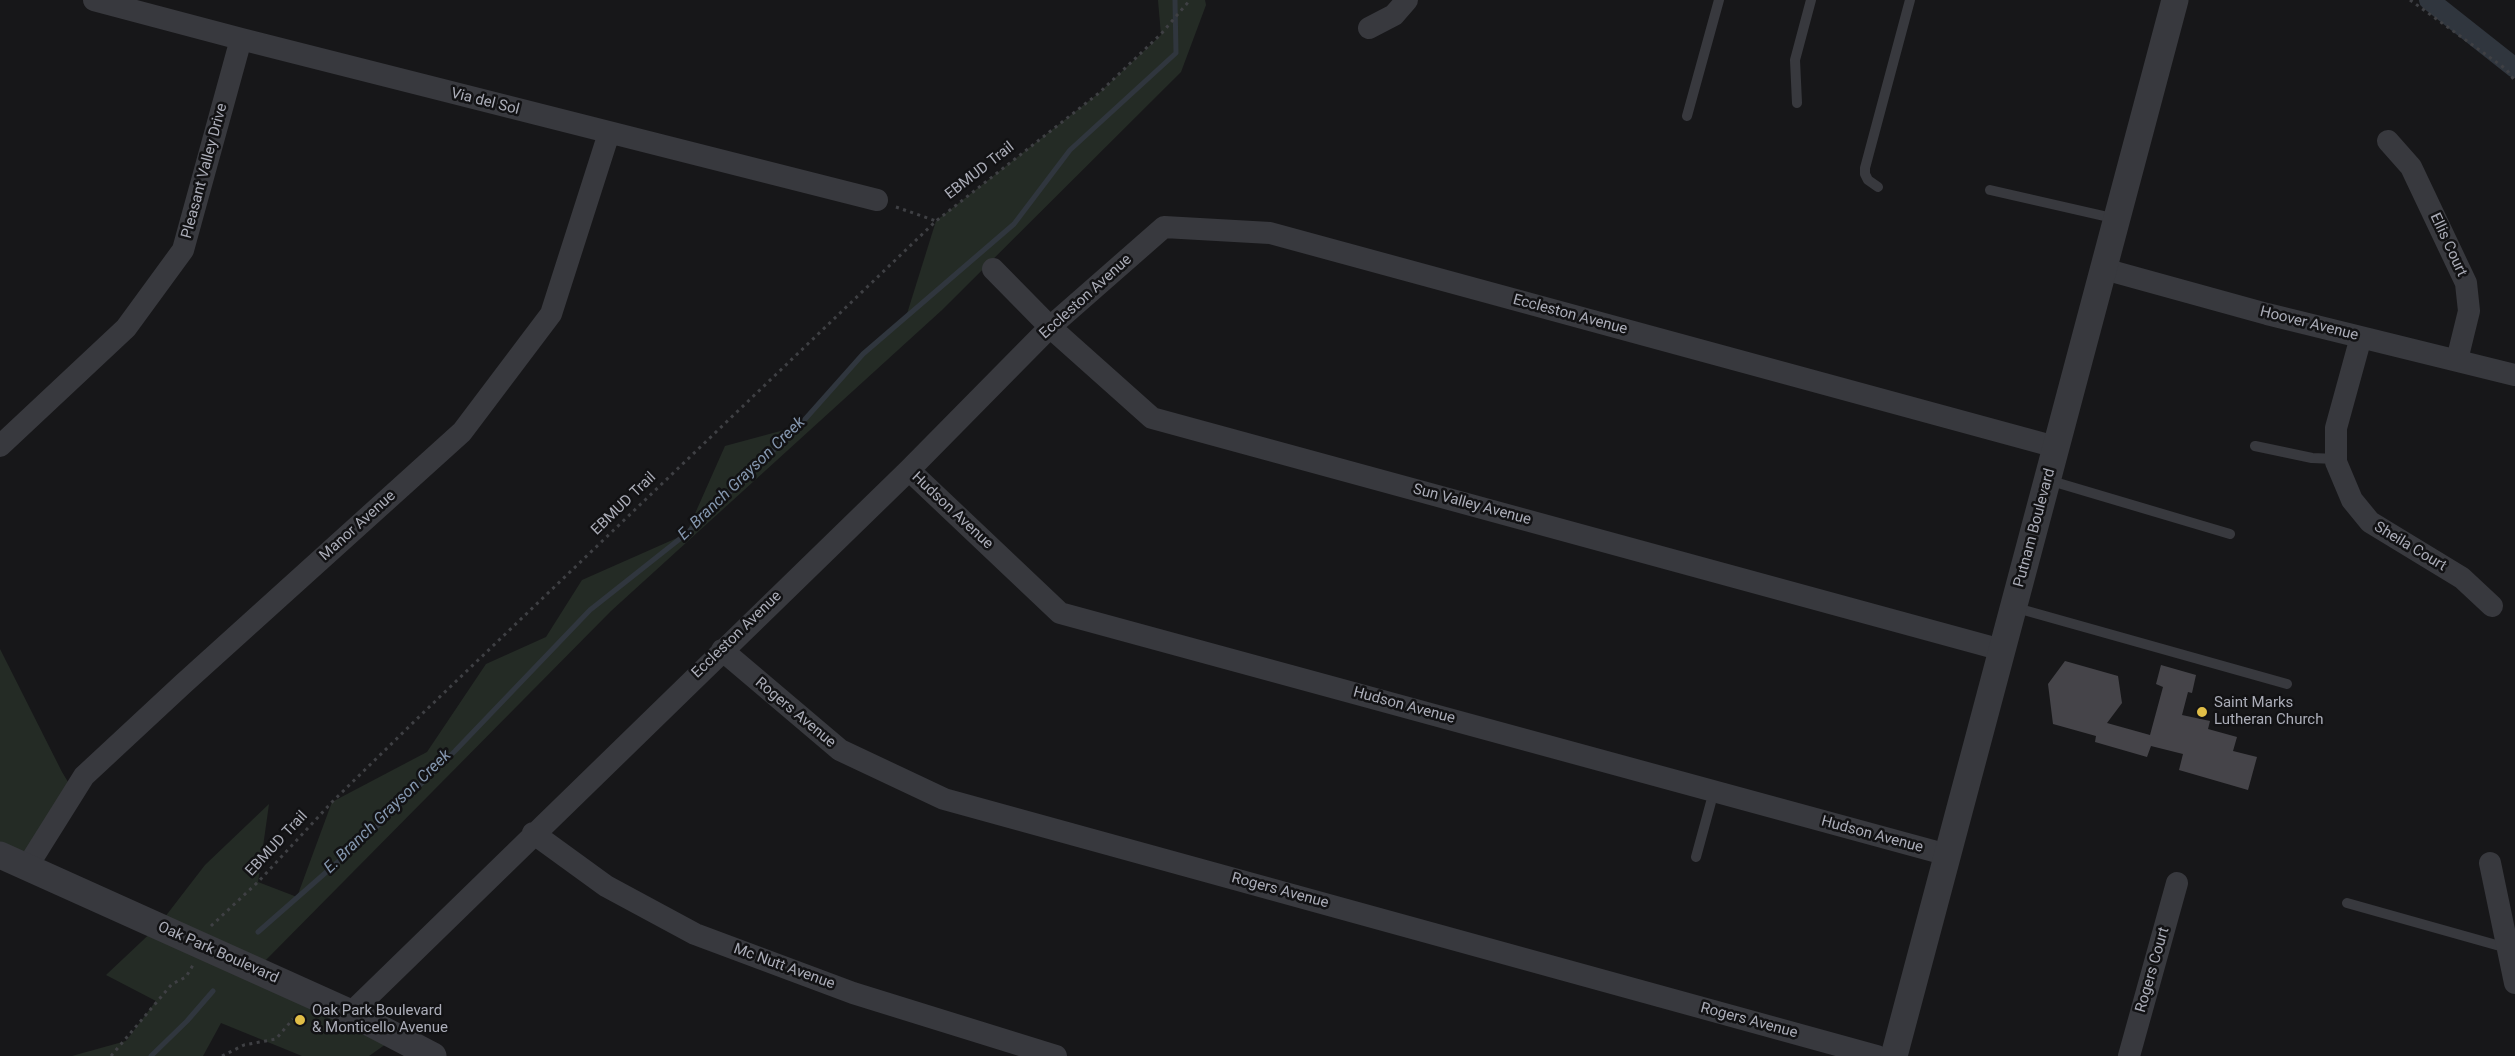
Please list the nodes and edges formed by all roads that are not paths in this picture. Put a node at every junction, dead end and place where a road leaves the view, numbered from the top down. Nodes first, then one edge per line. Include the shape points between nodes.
1 (94, 0) edge
2 (1407, 0) edge
3 (1719, 0) edge
4 (1811, 0) edge
5 (1910, 0) edge
6 (2175, 0) edge
7 (1369, 28) dead end
8 (241, 39) junction
9 (1797, 103) dead end
10 (1687, 116) dead end
11 (609, 134) junction
12 (2388, 141) dead end
13 (1878, 188) dead end
14 (1990, 190) dead end
15 (877, 200) road end
16 (2117, 220) junction
17 (993, 269) dead end
18 (2104, 269) junction
19 (1050, 327) junction
20 (2361, 337) junction
21 (2457, 360) junction
22 (2515, 375) edge
23 (0, 446) edge
24 (2255, 446) dead end
25 (2056, 447) junction
26 (2336, 459) junction
27 (909, 470) junction
28 (2048, 480) junction
29 (2230, 534) dead end
30 (2492, 606) dead end
31 (2013, 607) junction
32 (722, 650) junction
33 (2002, 650) junction
34 (2286, 684) dead end
35 (1714, 791) junction
36 (533, 833) junction
37 (0, 855) edge
38 (1948, 855) junction
39 (1696, 857) dead end
40 (2490, 863) dead end
41 (27, 867) junction
42 (2177, 883) dead end
43 (2348, 903) dead end
44 (2508, 948) junction
45 (2515, 983) edge
46 (351, 1013) junction
47 (433, 1056) edge
48 (1056, 1056) edge
49 (1876, 1056) edge
50 (1894, 1056) edge
51 (2129, 1056) edge

1 - 8 street, Via del Sol
2 - 7 street via 1394,15
3 - 10 lane
4 - 9 lane via 1795,60
5 - 13 lane via 1865,168 1868,180
6 - 16 street, Putnam Boulevard
8 - 11 street, Via del Sol
8 - 23 street, Pleasant Valley Drive via 183,250 126,328
11 - 15 street, Via del Sol
11 - 41 street, Manor Avenue via 551,314 462,432 84,776
12 - 21 street, Ellis Court via 2411,167 2466,283 2469,311
14 - 16 lane
16 - 18 street, Putnam Boulevard
17 - 19 street, Sun Valley Avenue
18 - 20 street, Hoover Avenue
18 - 25 street, Putnam Boulevard
19 - 25 street, Eccleston Avenue via 1164,227 1270,233
19 - 27 street, Eccleston Avenue
19 - 33 street, Sun Valley Avenue via 1152,418
20 - 21 street, Hoover Avenue
20 - 26 street, Sheila Court via 2336,428
21 - 22 street, Hoover Avenue
24 - 26 lane
25 - 28 street, Putnam Boulevard
26 - 30 street, Sheila Court via 2352,500 2370,522 2462,578
27 - 32 street, Eccleston Avenue
27 - 35 street, Hudson Avenue via 1060,612
28 - 29 lane
28 - 31 street, Putnam Boulevard
31 - 33 street, Putnam Boulevard
31 - 34 lane
32 - 36 street, Eccleston Avenue
32 - 49 street, Rogers Avenue via 840,750 944,799
33 - 38 street, Putnam Boulevard
35 - 38 street, Hudson Avenue
35 - 39 lane
36 - 46 street, Eccleston Avenue
36 - 48 street, Mc Nutt Avenue via 606,886 694,934 853,993
37 - 41 street, Oak Park Boulevard
38 - 50 street, Putnam Boulevard
40 - 44 street
41 - 46 street, Oak Park Boulevard
42 - 51 street, Rogers Court
43 - 44 lane
44 - 45 street
46 - 47 street, Oak Park Boulevard

